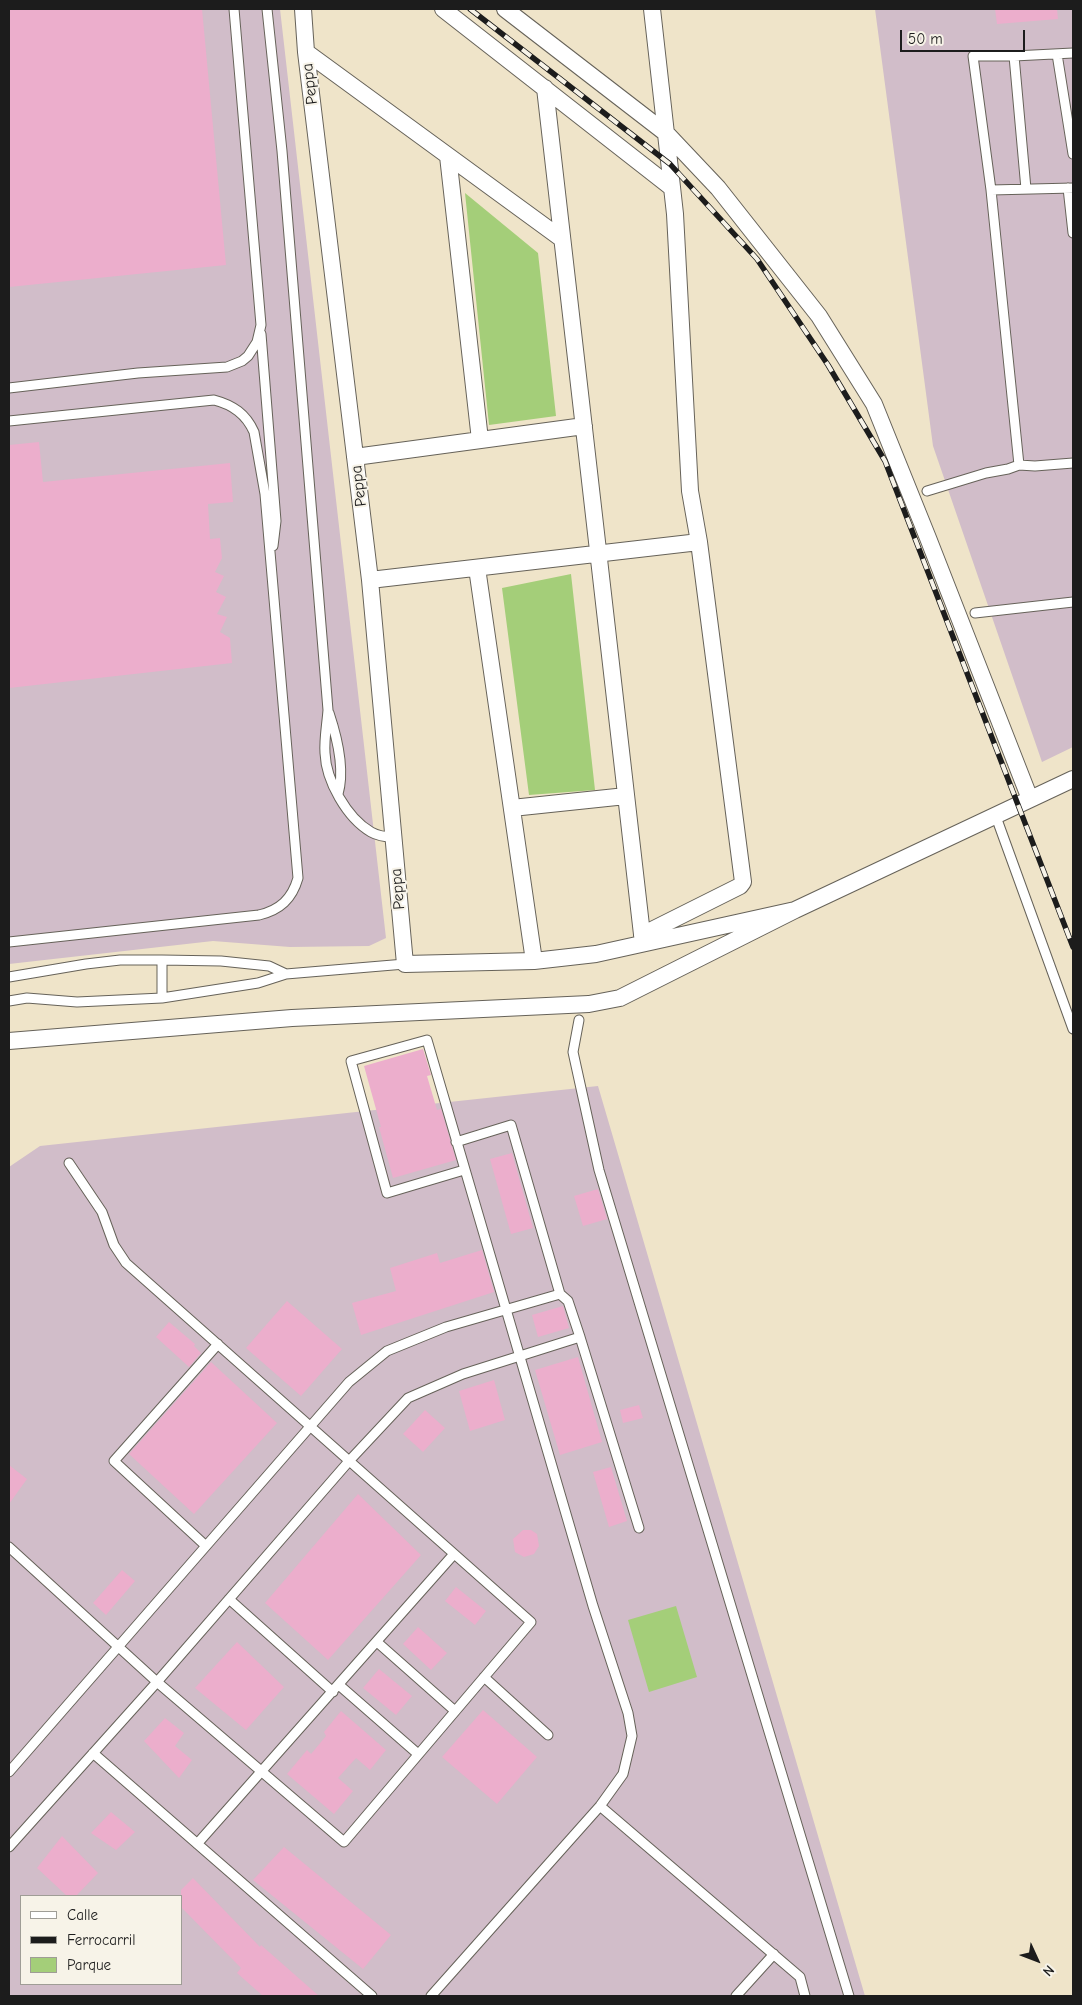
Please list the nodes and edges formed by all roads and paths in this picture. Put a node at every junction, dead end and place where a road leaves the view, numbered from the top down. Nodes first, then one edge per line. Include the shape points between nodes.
1 (234, 9) edge
2 (267, 9) edge
3 (303, 9) edge
4 (443, 9) edge
5 (506, 9) edge
6 (652, 9) edge
7 (306, 52) junction
8 (1073, 53) edge
9 (1057, 54) junction
10 (1014, 56) junction
11 (545, 88) junction
12 (667, 134) junction
13 (1073, 154) edge
14 (448, 156) junction
15 (672, 188) junction
16 (1070, 188) edge
17 (1026, 189) junction
18 (991, 190) junction
19 (1073, 233) edge
20 (562, 239) junction
21 (261, 325) junction
22 (9, 388) edge
23 (9, 421) edge
24 (584, 426) junction
25 (480, 440) junction
26 (356, 457) junction
27 (1073, 463) edge
28 (1019, 464) junction
29 (927, 491) dead end
30 (699, 542) junction
31 (598, 554) junction
32 (271, 566) junction
33 (477, 568) junction
34 (370, 580) junction
35 (1073, 602) edge
36 (975, 613) dead end
37 (328, 710) junction
38 (1073, 779) edge
39 (338, 794) junction
40 (626, 796) junction
41 (1030, 799) junction
42 (512, 808) junction
43 (995, 814) junction
44 (393, 837) junction
45 (795, 910) junction
46 (643, 939) junction
47 (9, 942) edge
48 (162, 960) junction
49 (534, 961) junction
50 (405, 964) junction
51 (286, 974) junction
52 (9, 977) edge
53 (162, 998) junction
54 (9, 1001) edge
55 (579, 1020) dead end
56 (1073, 1029) edge
57 (9, 1041) edge
58 (456, 1142) junction
59 (69, 1163) dead end
60 (464, 1170) junction
61 (560, 1294) junction
62 (506, 1311) junction
63 (580, 1337) junction
64 (218, 1344) junction
65 (520, 1356) junction
66 (310, 1426) junction
67 (350, 1460) junction
68 (639, 1528) dead end
69 (206, 1546) junction
70 (9, 1548) edge
71 (454, 1554) junction
72 (229, 1599) junction
73 (377, 1642) junction
74 (119, 1648) junction
75 (484, 1677) junction
76 (157, 1682) junction
77 (336, 1689) junction
78 (455, 1711) junction
79 (548, 1735) dead end
80 (93, 1752) junction
81 (418, 1754) junction
82 (9, 1772) edge
83 (263, 1772) junction
84 (600, 1806) junction
85 (197, 1844) junction
86 (9, 1847) edge
87 (774, 1954) junction
88 (372, 1996) edge
89 (431, 1996) edge
90 (736, 1996) edge
91 (805, 1996) edge
92 (849, 1996) edge

1 - 21 lane
2 - 37 lane
3 - 7 street, Peppa
4 - 11 street
5 - 12 street
6 - 12 street
7 - 14 street
7 - 26 street, Peppa
8 - 9 lane
9 - 10 lane
9 - 13 lane
10 - 17 lane
10 - 18 lane via 973,56
11 - 15 street
11 - 20 street
12 - 15 street
12 - 41 street via 718,188 819,316 874,404
14 - 20 street
14 - 25 street
15 - 30 street via 690,491
16 - 17 lane
16 - 19 lane
17 - 18 lane
18 - 28 lane
20 - 24 street
21 - 22 lane via 257,342 248,356 226,367 138,373
21 - 32 lane via 276,521
23 - 32 lane via 214,400 231,406 245,417 254,432 265,494
24 - 25 street
24 - 31 street
25 - 26 street
26 - 34 street, Peppa
27 - 28 lane
28 - 29 lane
30 - 31 street
30 - 46 street via 743,882
31 - 33 street
31 - 40 street
32 - 47 lane via 298,878 292,895 278,908 260,915
33 - 34 street
33 - 42 street
34 - 44 street, Peppa
35 - 36 lane
37 - 39 lane via 339,763 341,785
37 - 39 lane via 324,754 328,774
38 - 41 street
39 - 44 lane via 363,826 376,835
40 - 42 street
40 - 46 street
41 - 43 street
42 - 49 street
43 - 45 street
43 - 56 lane
44 - 50 street, Peppa
45 - 46 street
45 - 57 street via 620,998 589,1004 292,1018
46 - 49 street via 596,954
48 - 51 lane via 269,966
48 - 52 lane via 120,960
48 - 53 lane
49 - 50 street
50 - 51 lane
51 - 53 lane via 258,983
53 - 54 lane via 77,1002 27,998
55 - 92 lane via 573,1052 599,1170
58 - 60 lane
58 - 60 lane via 427,1040 351,1061 386,1193
58 - 61 lane via 512,1125
59 - 64 lane via 102,1212 114,1245 126,1262
60 - 62 lane
61 - 62 lane
61 - 63 lane via 568,1301
62 - 65 lane
62 - 66 lane via 446,1327 387,1351 349,1382
63 - 65 lane
63 - 68 lane
64 - 66 lane
64 - 69 lane via 114,1461
65 - 67 lane via 463,1374 408,1398
65 - 84 lane via 592,1606 628,1713 632,1736 622,1774
66 - 67 lane
66 - 69 lane
67 - 71 lane
67 - 72 lane
69 - 74 lane
70 - 74 lane
71 - 73 lane
71 - 75 lane via 531,1622
72 - 76 lane
72 - 77 lane
73 - 77 lane
73 - 78 lane
74 - 76 lane
74 - 82 lane
75 - 78 lane
75 - 79 lane
76 - 80 lane
76 - 83 lane
77 - 81 lane
77 - 83 lane
78 - 81 lane
80 - 85 lane
80 - 86 lane
81 - 83 lane via 344,1842
83 - 85 lane
84 - 87 lane
84 - 89 lane
85 - 88 lane
87 - 90 lane
87 - 91 lane via 800,1977

